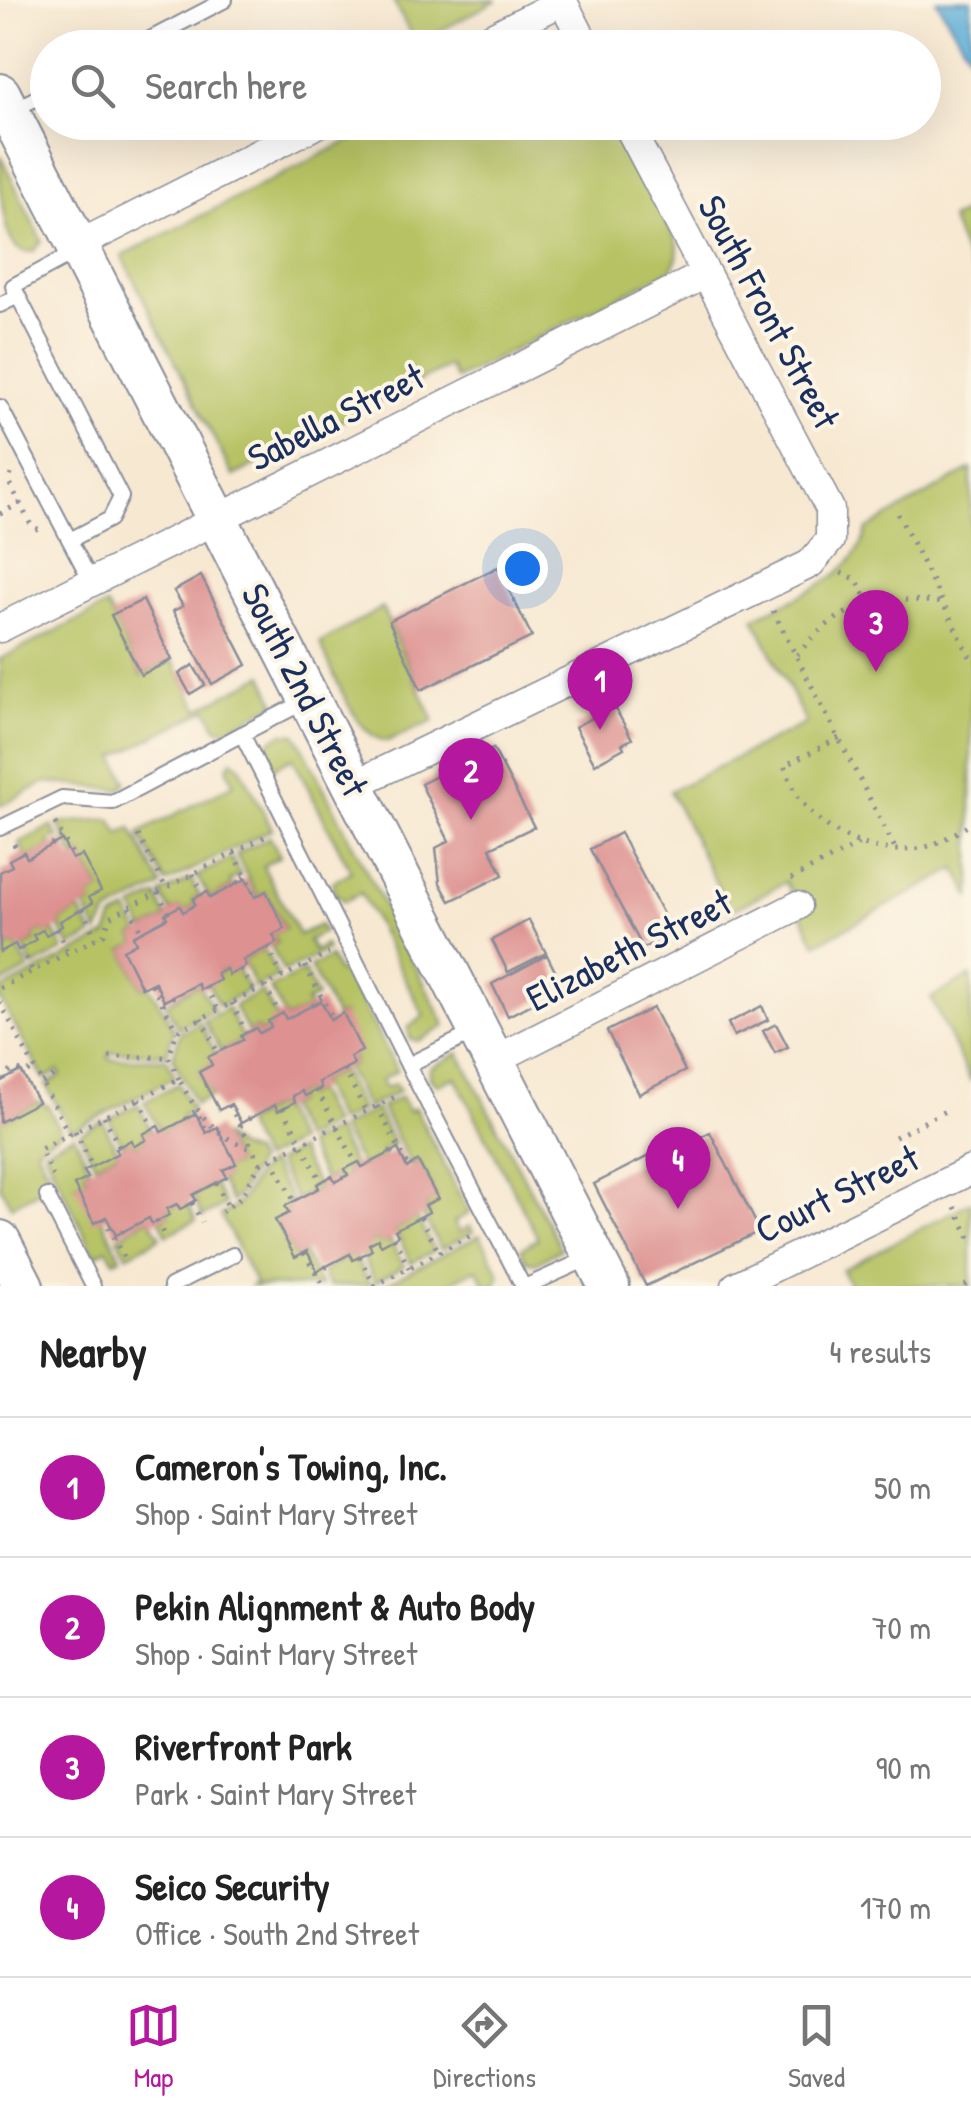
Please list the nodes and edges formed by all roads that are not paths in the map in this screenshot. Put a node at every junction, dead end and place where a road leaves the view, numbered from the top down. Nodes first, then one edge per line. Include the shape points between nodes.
1 (225, 0) edge
2 (562, 0) edge
3 (168, 30) edge
4 (504, 30) edge
5 (578, 30) edge
6 (30, 96) edge
7 (4, 103) edge
8 (286, 140) edge
9 (635, 140) edge
10 (79, 248) junction
11 (706, 274) junction
12 (18, 296) junction
13 (0, 306) edge
14 (0, 406) edge
15 (216, 519) junction
16 (70, 540) junction
17 (92, 582) junction
18 (0, 628) edge
19 (310, 700) junction
20 (242, 734) junction
21 (354, 785) junction
22 (0, 828) edge
23 (791, 894) road end
24 (487, 1045) junction
25 (408, 1065) junction
26 (971, 1170) edge
27 (47, 1196) dead end
28 (0, 1241) edge
29 (232, 1255) dead end
30 (602, 1271) edge
31 (23, 1286) edge
32 (93, 1286) edge
33 (171, 1286) edge
34 (525, 1286) edge
35 (736, 1286) edge

1 - 3 lane
2 - 4 street
2 - 5 street
6 - 7 lane
7 - 10 main road, South 2nd Street
8 - 10 street
9 - 11 street, South Front Street
10 - 12 lane via 13,286
10 - 15 main road, South 2nd Street
11 - 15 street, Sabella Street
11 - 21 street, South Front Street via 830,509 830,540 810,564
12 - 13 lane
12 - 16 lane via 122,497 110,518
14 - 16 lane
15 - 17 street, Sabella Street
15 - 19 main road, South 2nd Street
16 - 17 lane
17 - 18 street, Sabella Street
19 - 20 lane
19 - 21 main road, South 2nd Street
20 - 22 lane via 113,802 62,798
20 - 25 lane
21 - 24 main road, South 2nd Street
23 - 24 street, Elizabeth Street
24 - 25 lane
24 - 30 main road, South 2nd Street
25 - 34 lane
26 - 35 street, Court Street
27 - 32 lane
28 - 31 main road
29 - 33 lane
30 - 34 lane

